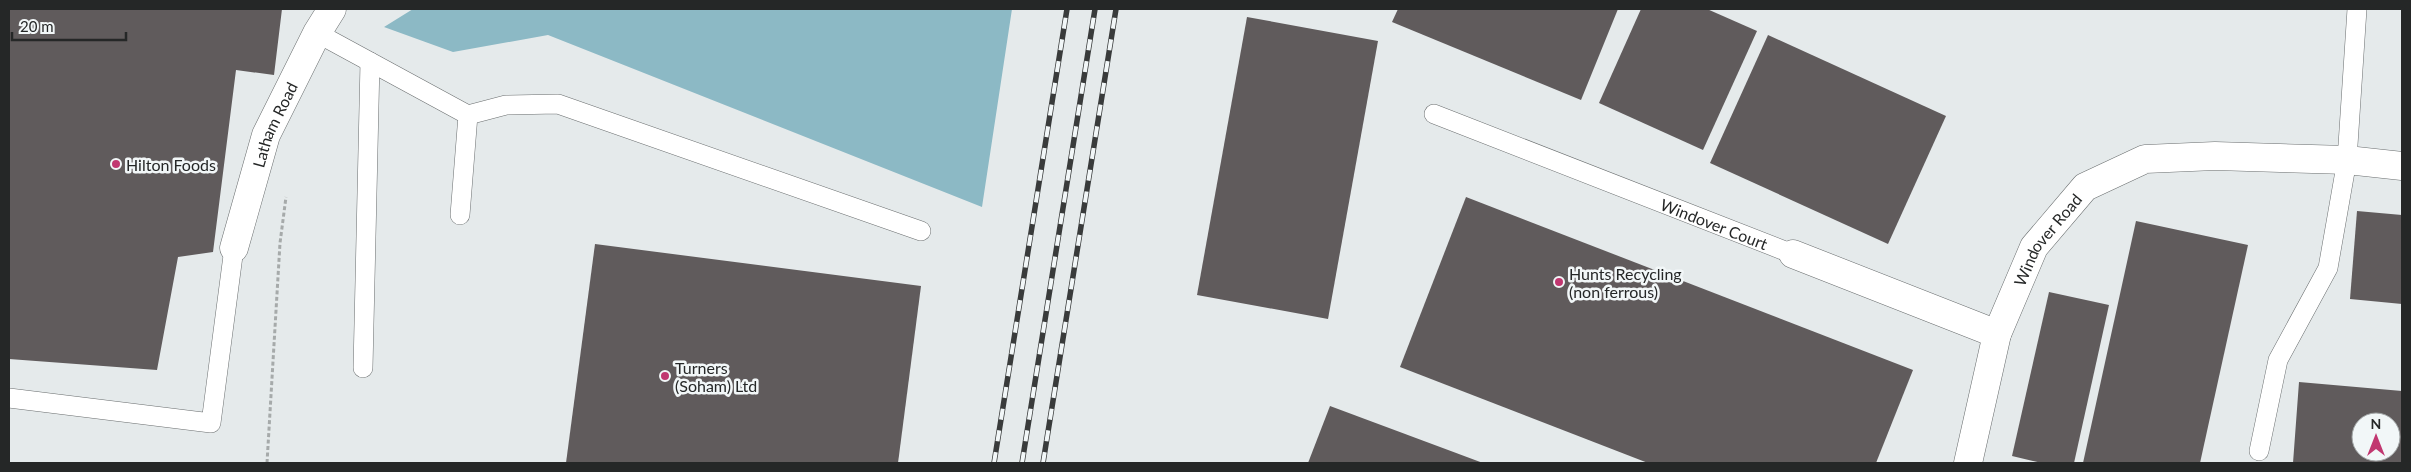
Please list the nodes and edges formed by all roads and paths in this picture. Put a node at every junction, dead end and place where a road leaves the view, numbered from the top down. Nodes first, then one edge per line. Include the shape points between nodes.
1 (332, 9) edge
2 (2358, 9) edge
3 (317, 33) junction
4 (370, 62) junction
5 (1434, 114) dead end
6 (468, 115) junction
7 (2347, 160) junction
8 (2402, 166) edge
9 (287, 189) dead end
10 (460, 215) dead end
11 (921, 231) dead end
12 (234, 248) joint
13 (1793, 254) joint
14 (1997, 334) junction
15 (363, 368) dead end
16 (9, 398) edge
17 (2259, 451) dead end
18 (267, 463) edge
19 (1968, 463) edge

1 - 3 street, Latham Road
2 - 7 lane
3 - 4 lane
3 - 12 street, Latham Road via 266,135
4 - 6 lane
4 - 15 lane
5 - 13 lane, Windover Court
6 - 10 lane
6 - 11 lane via 506,105 558,104
7 - 8 street, Windover Road
7 - 14 street, Windover Road via 2216,156 2145,159 2085,187 2034,247
7 - 17 lane via 2328,268 2278,360
9 - 18 path via 280,243
12 - 16 lane via 211,424
13 - 14 street, Windover Court
14 - 19 street, Windover Road

